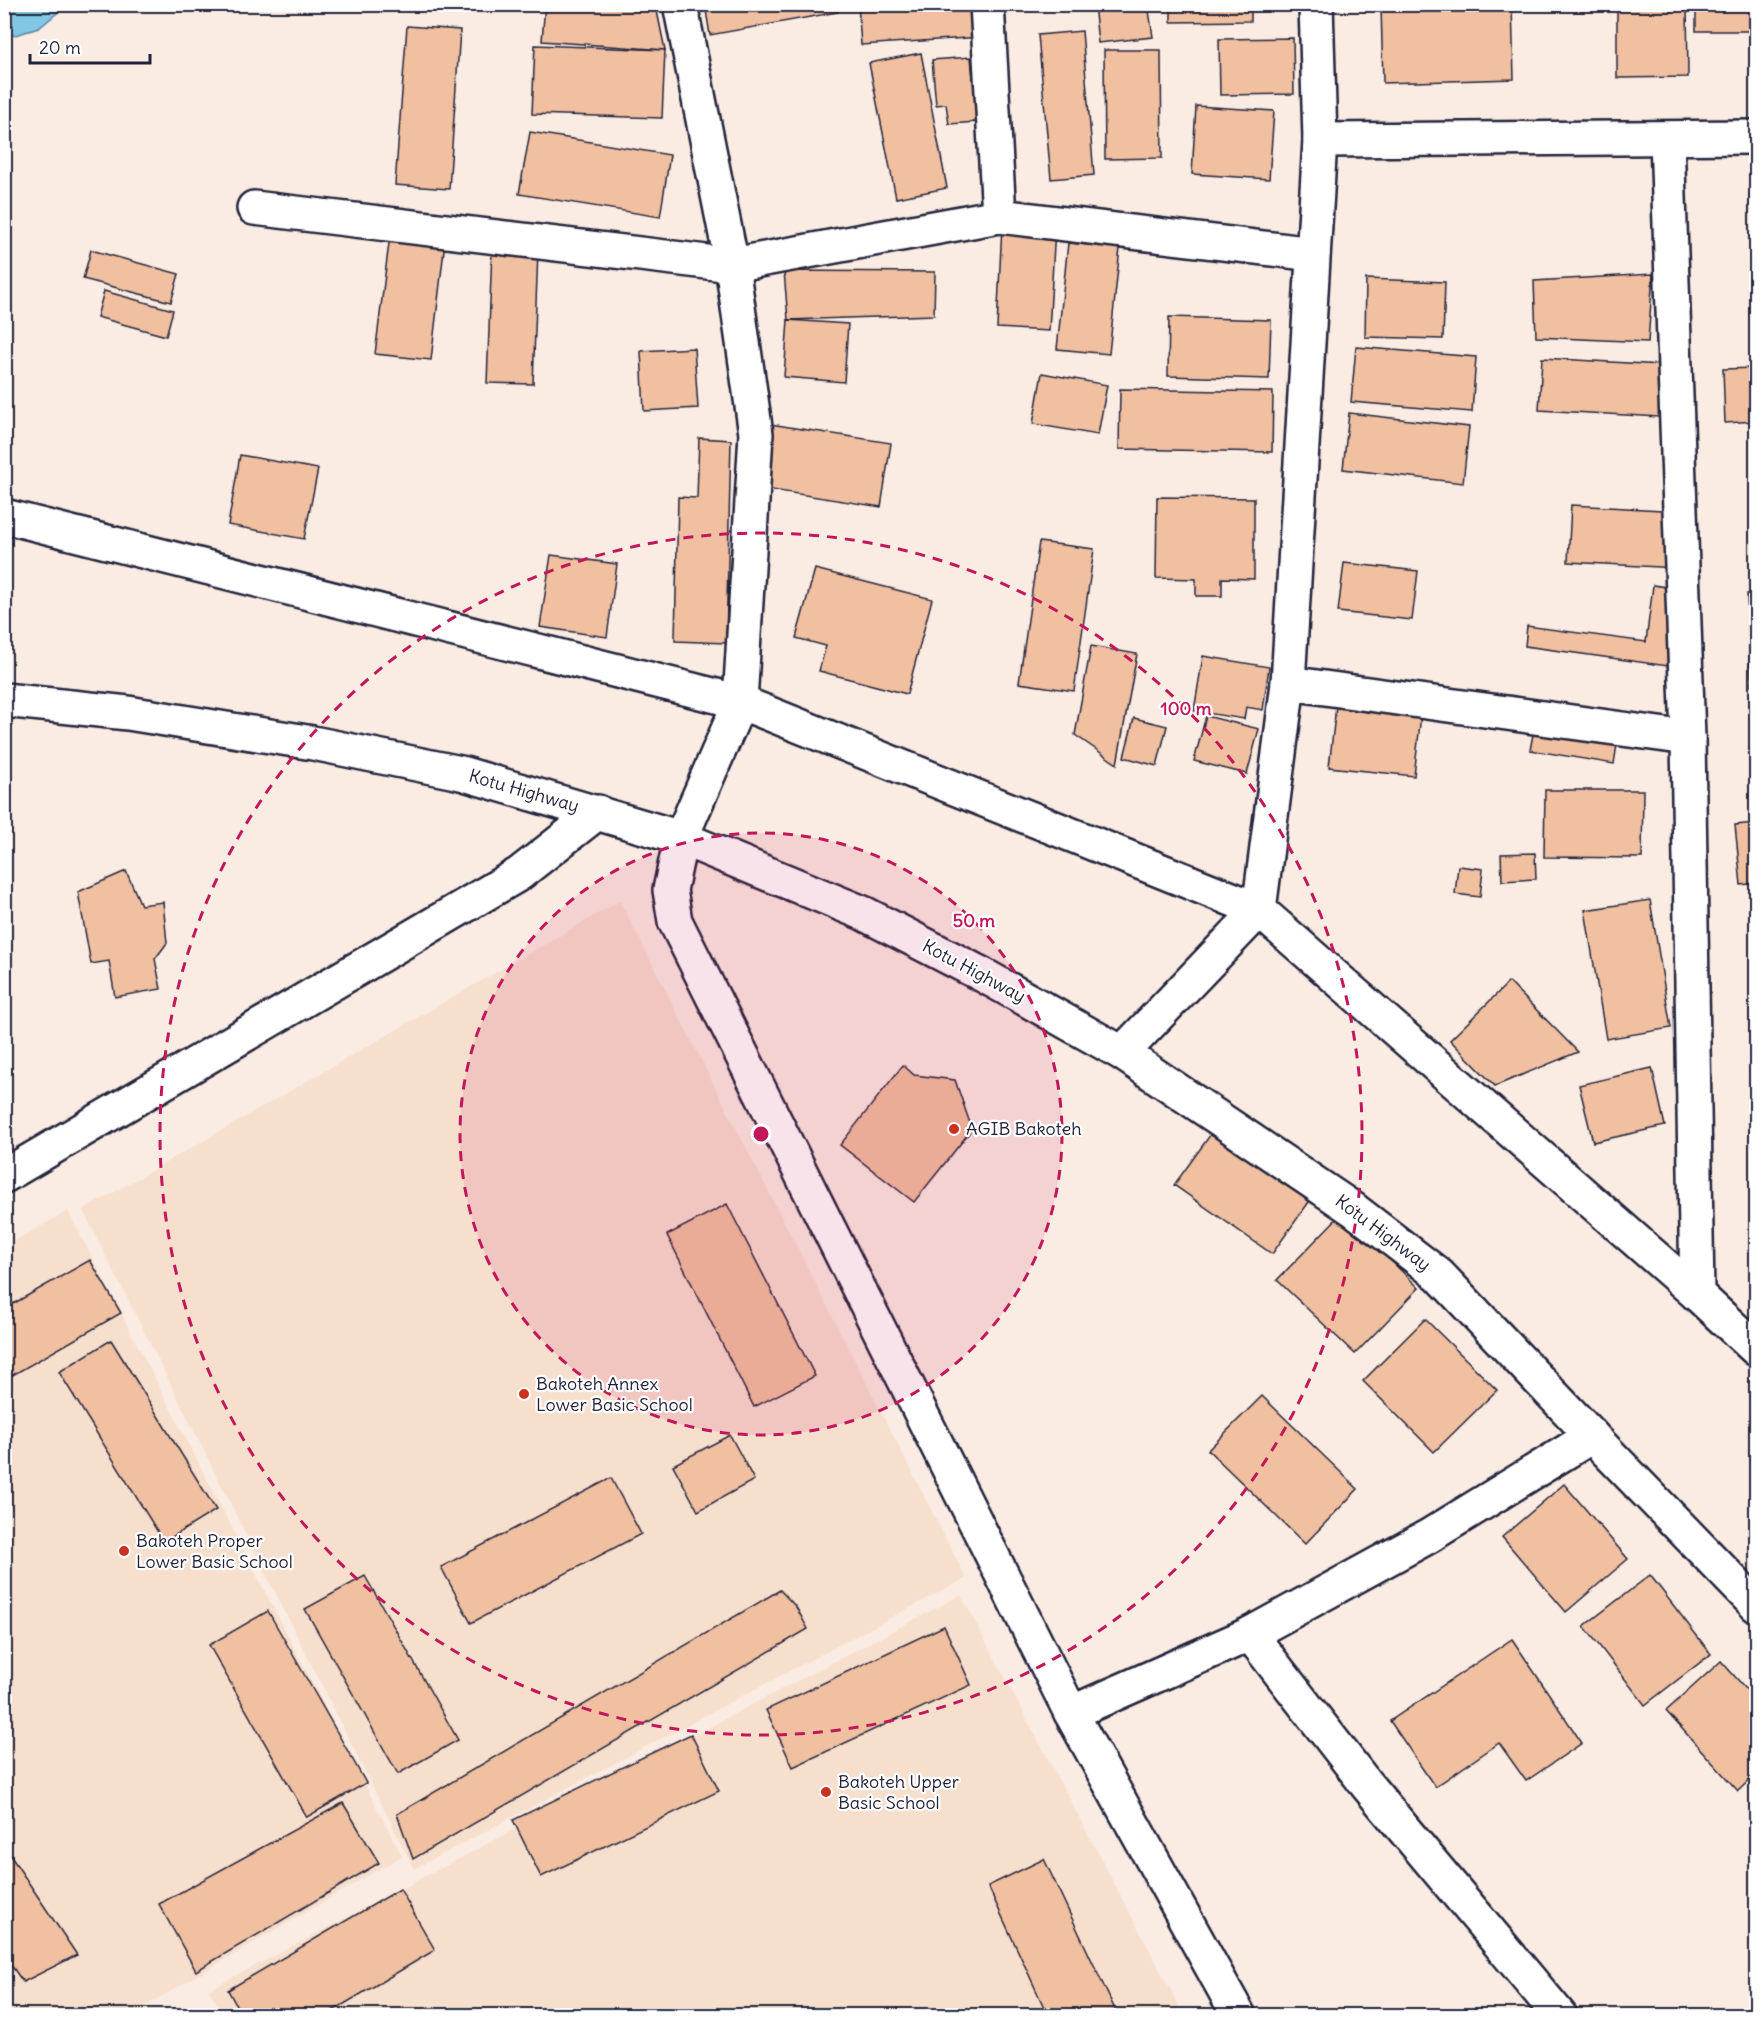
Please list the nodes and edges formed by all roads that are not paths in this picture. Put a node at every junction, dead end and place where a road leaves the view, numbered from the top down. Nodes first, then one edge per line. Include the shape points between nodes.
1 (680, 4) edge
2 (987, 4) edge
3 (1316, 4) edge
4 (1756, 137) edge
5 (1666, 139) junction
6 (1320, 140) junction
7 (254, 208) dead end
8 (999, 216) junction
9 (1313, 254) junction
10 (732, 266) junction
11 (4, 516) edge
12 (1288, 682) junction
13 (4, 700) edge
14 (740, 702) junction
15 (1688, 738) junction
16 (598, 812) junction
17 (681, 838) junction
18 (1259, 910) junction
19 (1122, 1053) junction
20 (4, 1176) edge
21 (1697, 1294) junction
22 (1756, 1349) edge
23 (1592, 1437) junction
24 (1756, 1605) edge
25 (1250, 1634) junction
26 (1071, 1713) junction
27 (1239, 2016) edge
28 (1560, 2016) edge

1 - 10 street
2 - 8 street
3 - 6 street
4 - 5 street
5 - 6 street
5 - 15 street
6 - 9 street
7 - 10 street
8 - 9 street
8 - 10 street
9 - 12 street
10 - 14 street via 756,434
11 - 14 street
12 - 15 street
12 - 18 street
13 - 16 street, Kotu Highway via 128,713 313,743 462,773
14 - 17 street
14 - 18 street
15 - 21 street
16 - 17 street, Kotu Highway
16 - 20 street via 519,874
17 - 19 street, Kotu Highway via 863,913
17 - 26 street via 670,890 675,921
18 - 19 street
18 - 21 street
19 - 23 street, Kotu Highway via 1353,1209 1439,1275
21 - 22 street
23 - 24 street, Kotu Highway
23 - 25 street via 1429,1536
25 - 26 street
25 - 28 street via 1366,1784
26 - 27 street

